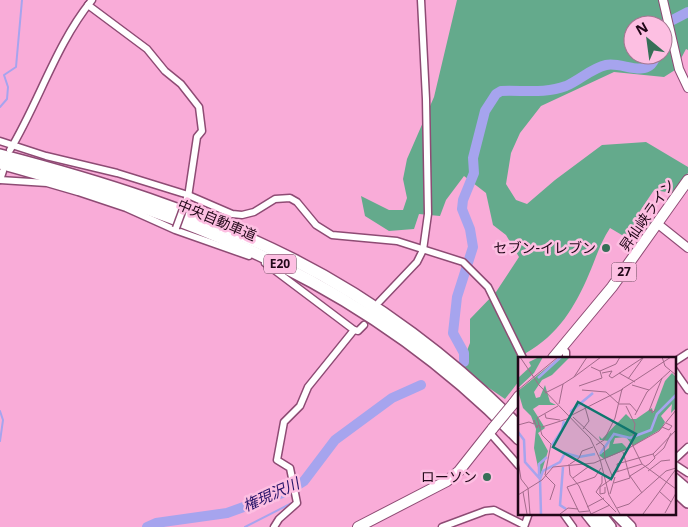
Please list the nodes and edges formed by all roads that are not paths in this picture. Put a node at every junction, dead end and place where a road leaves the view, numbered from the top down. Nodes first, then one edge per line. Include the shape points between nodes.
1 (421, 0) edge
2 (663, 0) edge
3 (90, 2) edge
4 (688, 88) edge
5 (0, 141) edge
6 (7, 150) edge
7 (1, 167) edge
8 (0, 180) edge
9 (688, 180) edge
10 (188, 197) junction
11 (658, 224) junction
12 (176, 229) junction
13 (688, 248) edge
14 (423, 250) junction
15 (379, 302) dead end
16 (364, 325) dead end
17 (354, 330) junction
18 (688, 353) edge
19 (564, 354) edge
20 (523, 357) edge
21 (676, 361) edge
22 (676, 373) edge
23 (688, 390) edge
24 (490, 399) junction
25 (516, 400) edge
26 (518, 421) edge
27 (518, 425) edge
28 (492, 430) junction
29 (518, 438) edge
30 (688, 447) edge
31 (676, 460) edge
32 (676, 464) edge
33 (518, 465) edge
34 (688, 473) edge
35 (676, 475) edge
36 (676, 481) edge
37 (688, 484) edge
38 (676, 486) edge
39 (676, 491) edge
40 (688, 491) edge
41 (688, 496) edge
42 (688, 502) edge
43 (529, 514) edge
44 (564, 514) edge
45 (580, 514) edge
46 (588, 514) edge
47 (600, 514) edge
48 (617, 514) edge
49 (524, 526) edge
50 (274, 527) edge
51 (358, 527) edge
52 (442, 527) edge
53 (573, 527) edge
54 (590, 527) edge
55 (598, 527) edge
56 (610, 527) edge
57 (630, 527) edge

1 - 14 street via 429,199
2 - 4 street via 679,69
3 - 6 street
3 - 10 street via 147,49 199,107 202,131 198,137
5 - 6 street
6 - 10 street via 117,173
6 - 24 highway, 中央自動車道 / E20 via 210,222 292,259 334,282 400,326
7 - 8 street
7 - 29 highway, 中央自動車道 / E20 via 118,197 241,244 297,272 361,310 455,378
8 - 12 street via 47,183 126,208
9 - 11 main road, 昇仙峡ライン / 27
10 - 12 street, bridge
10 - 14 street via 242,215 254,212 275,199 290,198 316,225 332,235 397,241
11 - 13 street
11 - 19 main road, 昇仙峡ライン / 27
12 - 17 street via 265,263
14 - 15 street via 412,268
14 - 20 street via 470,267 488,287
16 - 17 street via 358,331
17 - 50 street via 308,387 300,406 284,422 277,460 290,468 298,499 294,508
18 - 21 street
22 - 23 street
24 - 26 highway
24 - 27 highway, 中央自動車道 / E20
25 - 28 main road, bridge
28 - 33 street
28 - 51 main road via 447,481
30 - 31 street
32 - 34 street
35 - 37 highway
36 - 40 highway
38 - 41 highway
39 - 42 highway
43 - 49 street
44 - 53 street
45 - 54 highway
46 - 55 highway
47 - 56 highway
48 - 57 highway
49 - 52 street via 494,510

